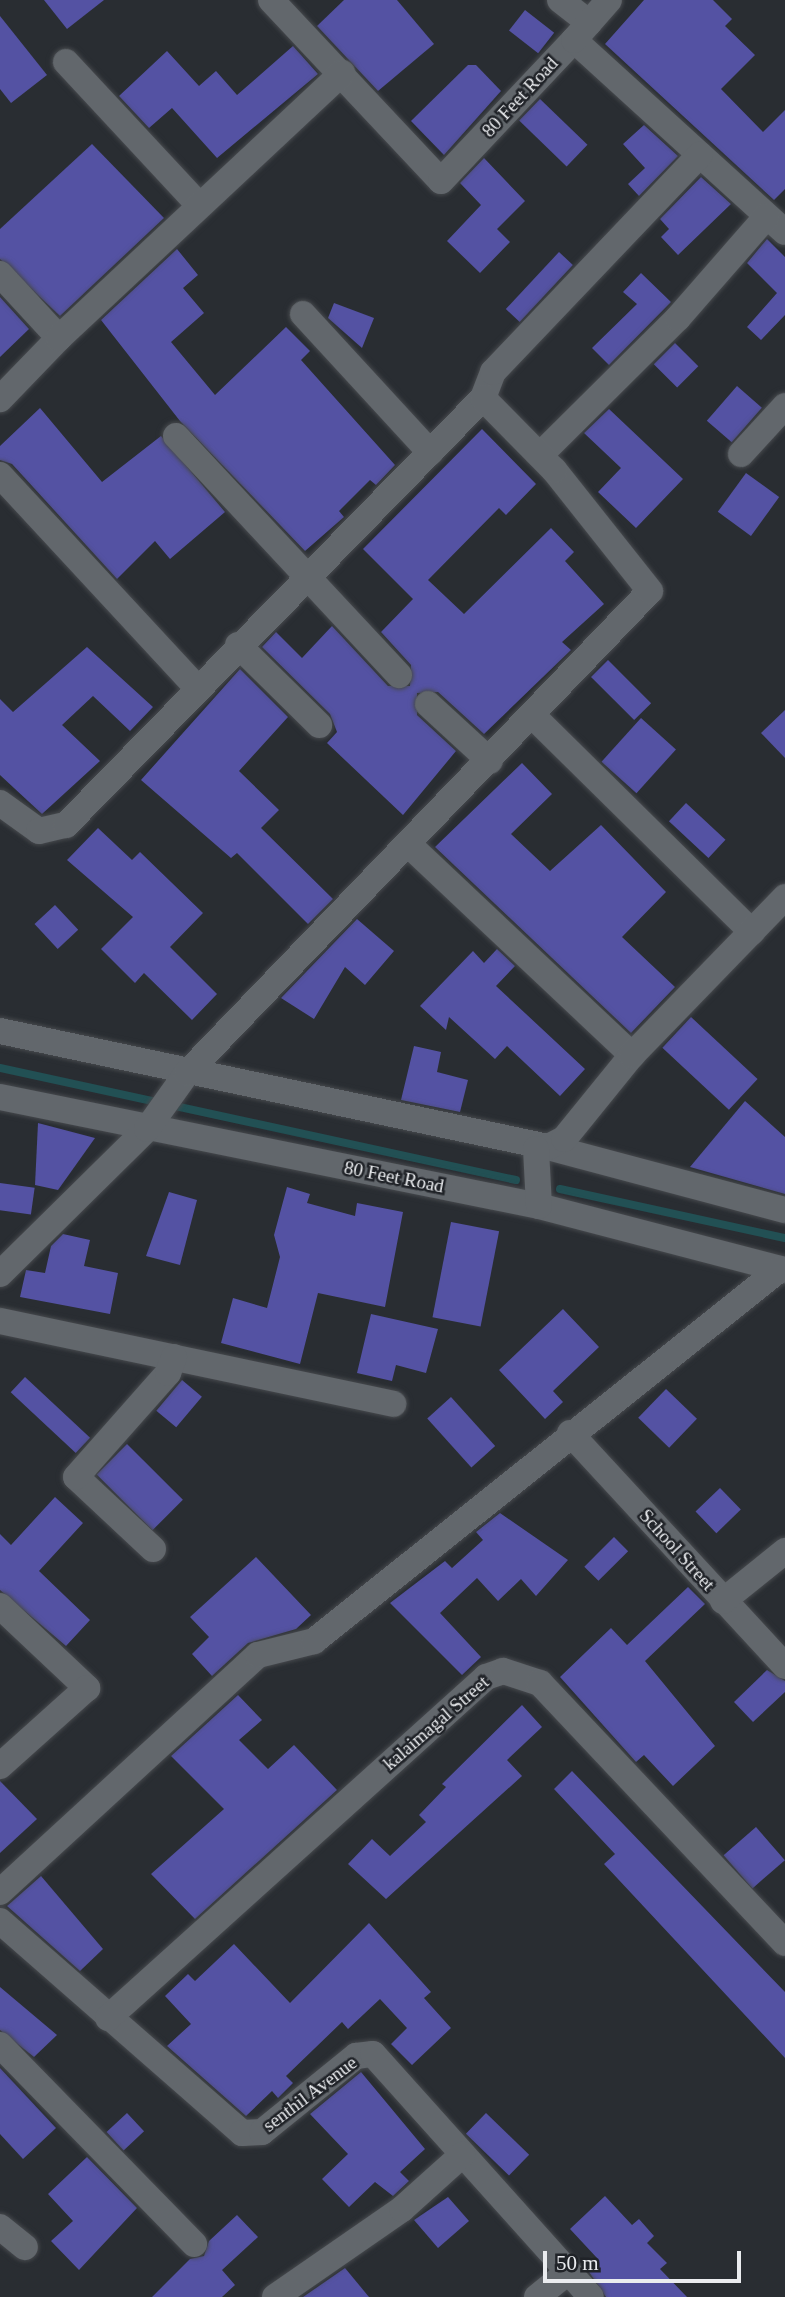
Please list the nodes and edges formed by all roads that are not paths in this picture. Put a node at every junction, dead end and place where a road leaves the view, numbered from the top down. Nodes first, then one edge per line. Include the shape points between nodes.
1 (271, 0) edge
2 (560, 0) edge
3 (609, 0) edge
4 (581, 32) junction
5 (66, 62) dead end
6 (342, 73) junction
7 (701, 155) junction
8 (196, 202) junction
9 (776, 224) edge
10 (0, 274) edge
11 (303, 314) dead end
12 (59, 338) junction
13 (483, 398) junction
14 (0, 399) edge
15 (785, 406) edge
16 (176, 436) dead end
17 (430, 452) junction
18 (741, 454) dead end
19 (540, 455) junction
20 (0, 475) edge
21 (304, 579) junction
22 (239, 645) junction
23 (398, 675) dead end
24 (197, 688) junction
25 (428, 704) dead end
26 (534, 717) junction
27 (319, 725) dead end
28 (490, 761) junction
29 (0, 803) edge
30 (408, 845) junction
31 (781, 908) edge
32 (752, 932) junction
33 (0, 1031) edge
34 (632, 1055) junction
35 (182, 1082) junction
36 (0, 1097) edge
37 (152, 1124) junction
38 (540, 1150) junction
39 (539, 1195) junction
40 (785, 1210) edge
41 (783, 1269) edge
42 (0, 1274) edge
43 (0, 1321) edge
44 (174, 1357) junction
45 (393, 1404) dead end
46 (569, 1433) junction
47 (153, 1549) dead end
48 (785, 1551) edge
49 (723, 1601) junction
50 (0, 1606) edge
51 (785, 1666) edge
52 (0, 1766) edge
53 (0, 1892) edge
54 (3, 1928) edge
55 (785, 1942) edge
56 (108, 2018) junction
57 (0, 2045) edge
58 (462, 2155) junction
59 (0, 2227) edge
60 (194, 2244) dead end
61 (25, 2247) dead end
62 (568, 2272) junction
63 (275, 2297) edge
64 (537, 2297) edge
65 (591, 2297) edge

1 - 6 street, 80 Feet Road
2 - 4 street
3 - 4 street
4 - 6 street, 80 Feet Road via 441,181
4 - 7 street, 80 Feet Road
5 - 8 street
6 - 8 street
7 - 9 street, 80 Feet Road
7 - 13 street via 493,372
8 - 12 street
9 - 19 street
10 - 12 street
11 - 17 street
12 - 14 street
13 - 17 street
13 - 19 street
15 - 18 street
16 - 21 street
17 - 21 street
19 - 26 street via 650,592
20 - 24 street
21 - 22 street
21 - 23 street
22 - 24 street
22 - 27 street
24 - 29 street via 66,825 39,831
25 - 28 street
26 - 28 street
26 - 32 street
28 - 30 street
30 - 34 street
30 - 35 street
31 - 32 street
32 - 34 street
33 - 35 street
34 - 38 street via 564,1139
35 - 37 street
35 - 38 street
36 - 37 street, 80 Feet Road
37 - 39 street, 80 Feet Road
37 - 42 street
38 - 39 street
38 - 40 street
39 - 41 street, 80 Feet Road
41 - 46 street
43 - 44 street
44 - 45 street
44 - 47 street via 168,1373 76,1477
46 - 49 street, School Street
46 - 53 street via 314,1641 258,1655
48 - 49 street
49 - 51 street, School Street
50 - 52 street via 87,1688
54 - 56 street, senthil Avenue
55 - 56 street, kalaimagal Street via 540,1683 503,1671 486,1676
56 - 58 street, senthil Avenue via 221,2119 253,2134 356,2056 373,2054
57 - 60 street
58 - 62 street, senthil Avenue
58 - 63 street via 402,2209
59 - 61 street
62 - 64 street
62 - 65 street, senthil Avenue

